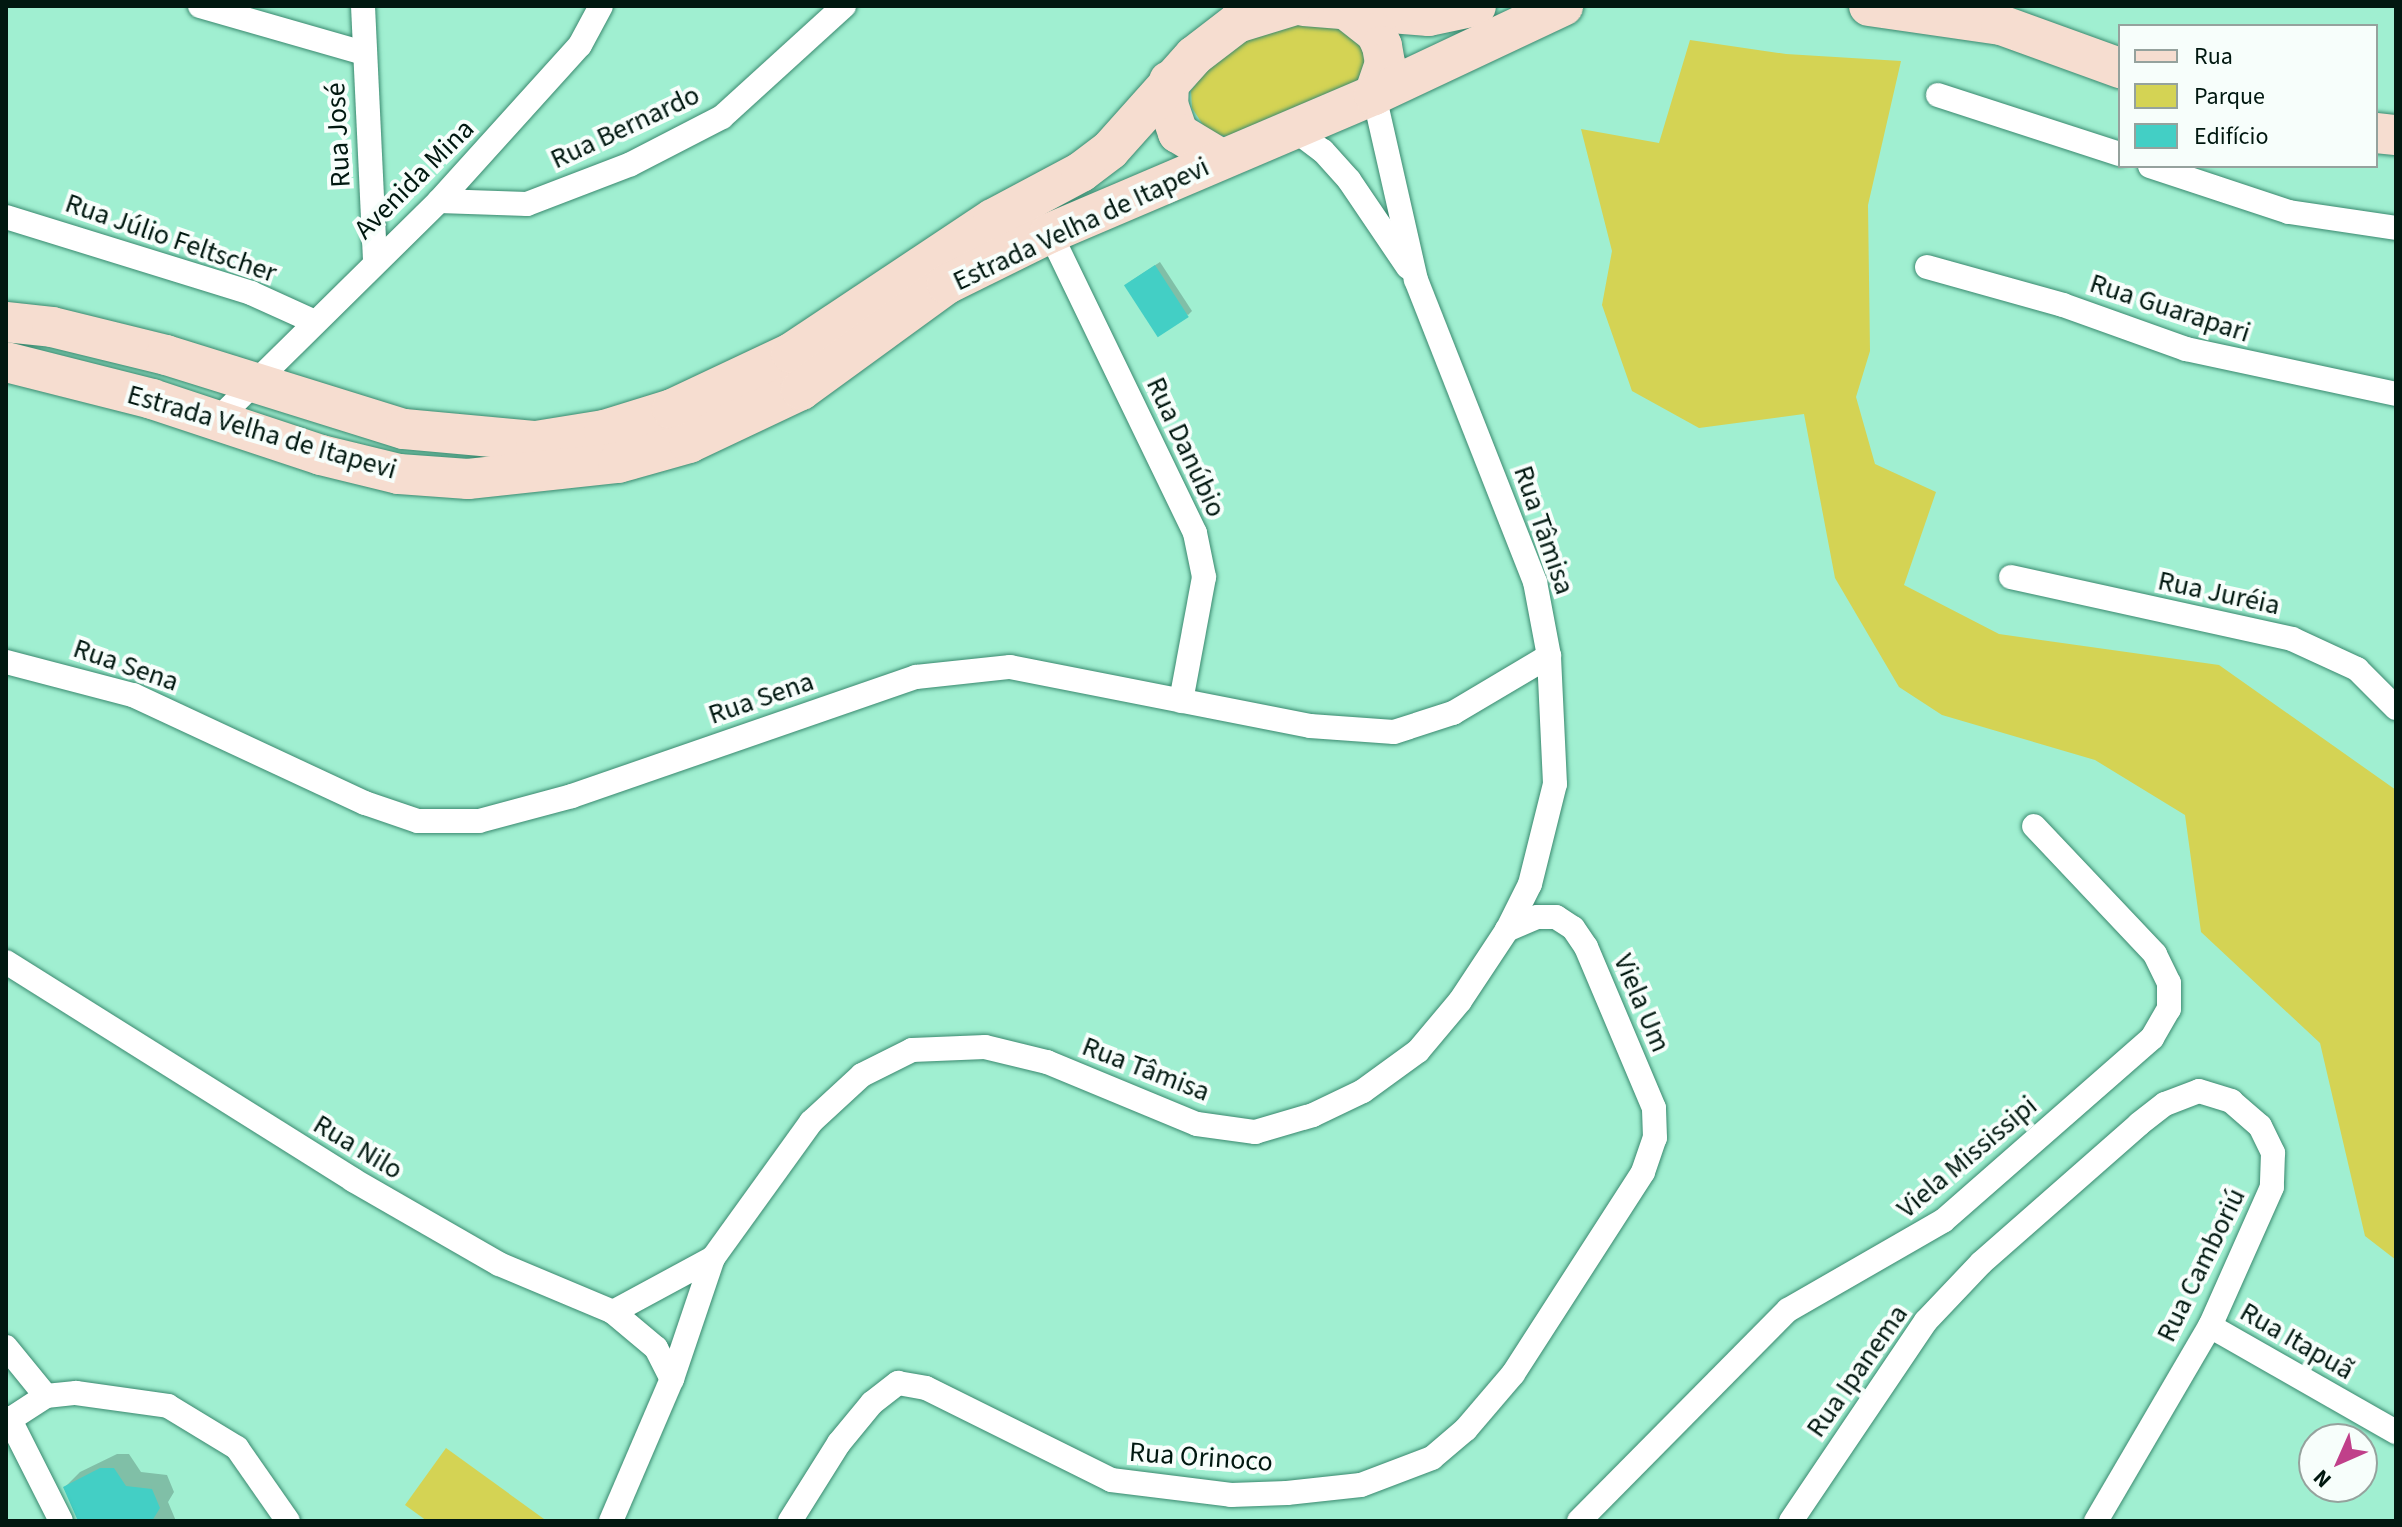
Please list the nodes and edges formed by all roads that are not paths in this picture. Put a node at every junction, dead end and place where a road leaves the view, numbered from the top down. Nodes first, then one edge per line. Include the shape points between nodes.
1 (200, 6) edge
2 (363, 6) edge
3 (601, 6) edge
4 (844, 6) edge
5 (1292, 6) edge
6 (1304, 6) edge
7 (1476, 6) edge
8 (1563, 6) edge
9 (1869, 6) edge
10 (1343, 7) edge
11 (364, 53) junction
12 (2118, 67) edge
13 (1169, 81) junction
14 (1374, 95) junction
15 (1938, 95) dead end
16 (1292, 128) junction
17 (2118, 153) edge
18 (1221, 159) junction
19 (2156, 168) edge
20 (439, 201) junction
21 (6, 217) edge
22 (2396, 228) edge
23 (1050, 233) junction
24 (375, 261) junction
25 (1927, 267) dead end
26 (1416, 280) junction
27 (6, 322) edge
28 (315, 322) junction
29 (6, 362) edge
30 (256, 383) junction
31 (2396, 394) edge
32 (216, 421) junction
33 (2011, 577) dead end
34 (1549, 656) junction
35 (6, 662) edge
36 (1181, 701) junction
37 (2396, 708) edge
38 (2034, 826) dead end
39 (1507, 930) junction
40 (6, 962) edge
41 (1643, 1172) joint
42 (713, 1258) junction
43 (1981, 1263) joint
44 (613, 1312) junction
45 (2210, 1326) junction
46 (6, 1347) edge
47 (672, 1379) junction
48 (46, 1396) junction
49 (8, 1420) edge
50 (2396, 1432) edge
51 (61, 1521) edge
52 (288, 1521) edge
53 (611, 1521) edge
54 (790, 1521) edge
55 (1579, 1521) edge
56 (1791, 1521) edge
57 (2096, 1521) edge

1 - 11 street
2 - 11 street, Rua José
3 - 20 street, Avenida Mina via 580,45
4 - 20 street, Rua Bernardo via 722,117 631,164 527,204
5 - 13 main road, Estrada Velha de Itapevi via 1237,23
6 - 10 main road
7 - 10 main road via 1429,16
8 - 14 main road, Estrada Velha de Itapevi
9 - 12 main road via 2001,25
10 - 14 main road via 1376,33 1382,46 1385,63
11 - 24 street, Rua José
13 - 18 main road via 1168,104 1178,133
13 - 30 main road, Estrada Velha de Itapevi via 1110,150 1081,172 993,219 791,353 672,409 604,430 536,441 474,439 404,429
14 - 16 main road, Estrada Velha de Itapevi
14 - 26 street, Rua Tâmisa
15 - 17 street
16 - 18 main road, Estrada Velha de Itapevi
16 - 26 street, Rua Tâmisa via 1349,180
18 - 23 main road, Estrada Velha de Itapevi
19 - 22 street via 2289,212
20 - 24 street, Avenida Mina
21 - 28 street, Rua Júlio Feltscher via 251,293
23 - 32 main road, Estrada Velha de Itapevi via 947,284 801,390 689,443 618,463 468,479 399,474
23 - 36 street, Rua Danúbio via 1195,533 1203,589
24 - 28 street, Avenida Mina
25 - 31 street, Rua Guarapari via 2063,305 2186,349
26 - 34 street, Rua Tâmisa via 1535,582
27 - 30 main road, Estrada Velha de Itapevi via 109,340
28 - 30 street, Avenida Mina
29 - 32 main road, Estrada Velha de Itapevi
30 - 32 street, Avenida Mina
33 - 37 street, Rua Juréia via 2292,639 2357,669
34 - 36 street, Rua Sena via 1453,713 1394,732 1310,726
34 - 39 street, Rua Tâmisa via 1555,784 1530,884
35 - 36 street, Rua Sena via 133,695 365,803 418,821 479,821 572,796 916,677 1010,667
38 - 55 street, Viela Mississipi via 2155,954 2169,983 2169,1009 2152,1038 1943,1221 1788,1310
39 - 41 street, Viela Um via 1537,917 1556,917 1573,928 1586,947 1654,1108 1655,1138
39 - 42 street, Rua Tâmisa via 1460,1001 1418,1051 1363,1091 1313,1115 1255,1132 1197,1124 1047,1062 985,1047 912,1050 862,1075 811,1122
40 - 44 street, Rua Nilo via 353,1180 499,1264
41 - 54 street, Rua Orinoco via 1513,1374 1466,1429 1432,1458 1391,1476 1361,1485 1231,1495 1111,1480 926,1388 898,1383 872,1403 839,1443
42 - 44 street
42 - 47 street, Rua Tâmisa
43 - 45 street, Rua Camboriú via 2139,1124 2165,1104 2199,1091 2231,1101 2260,1126 2273,1153 2272,1187
43 - 56 street, Rua Ipanema via 1926,1321
44 - 47 street, Rua Nilo via 656,1348
45 - 50 street, Rua Itapuã
45 - 57 street, Rua Camboriú
46 - 48 street
47 - 53 street, Rua Tâmisa
48 - 49 street
48 - 52 street via 76,1393 168,1406 237,1448
49 - 51 street

